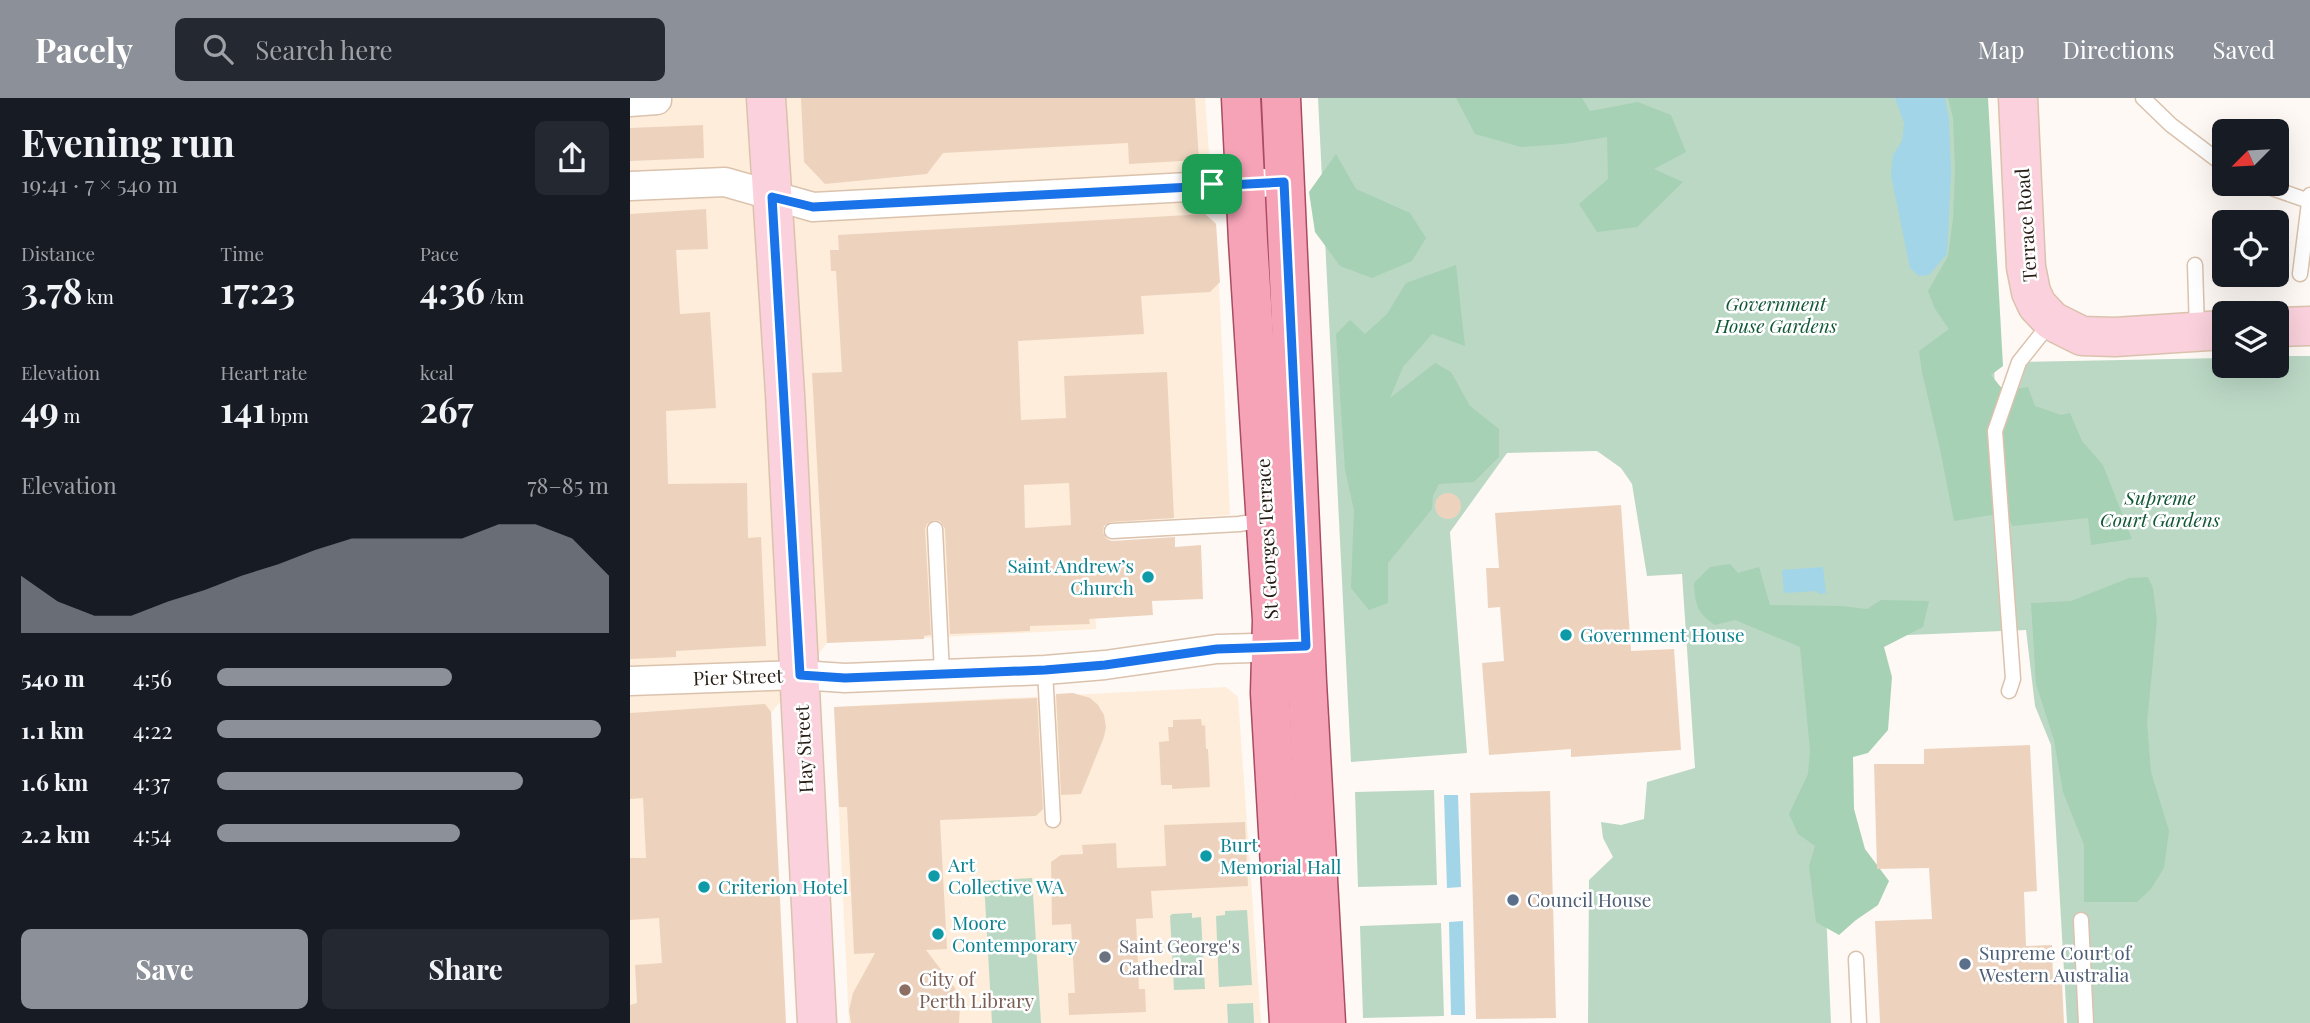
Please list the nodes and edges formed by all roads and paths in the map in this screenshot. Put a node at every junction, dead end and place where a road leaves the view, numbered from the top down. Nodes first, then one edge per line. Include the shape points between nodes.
1 (766, 98) edge
2 (1241, 98) edge
3 (1281, 98) edge
4 (2018, 98) edge
5 (2143, 98) edge
6 (2212, 156) edge
7 (1284, 182) junction
8 (1245, 184) junction
9 (630, 186) edge
10 (2289, 192) edge
11 (772, 197) junction
12 (2309, 198) edge
13 (2195, 265) dead end
14 (2300, 274) dead end
15 (2052, 321) junction
16 (2310, 326) edge
17 (2289, 327) edge
18 (2211, 330) edge
19 (1267, 520) junction
20 (935, 529) dead end
21 (1112, 531) dead end
22 (1289, 647) junction
23 (1045, 670) junction
24 (942, 673) junction
25 (800, 675) junction
26 (630, 681) edge
27 (2009, 691) dead end
28 (1053, 820) dead end
29 (2081, 920) dead end
30 (1856, 959) dead end
31 (817, 1023) edge
32 (1289, 1023) edge
33 (1326, 1023) edge
34 (1858, 1023) edge
35 (2086, 1023) edge

1 - 11 main road, Hay Street
2 - 8 main road, St Georges Terrace
3 - 7 main road, St Georges Terrace
4 - 15 main road, Terrace Road via 2026,267 2037,305
5 - 6 lane
7 - 8 street
7 - 22 main road, St Georges Terrace
8 - 11 street via 813,207
8 - 19 main road, St Georges Terrace
9 - 11 street via 725,182
10 - 12 lane
11 - 25 main road, Hay Street
12 - 14 lane
13 - 18 lane
15 - 18 main road, Terrace Road via 2082,336
15 - 27 lane via 2019,362 1996,431 2013,679
16 - 17 main road
19 - 21 lane
19 - 22 main road, St Georges Terrace via 1272,620
20 - 24 lane
22 - 23 street, Pier Street via 1217,649
22 - 32 main road, St Georges Terrace via 1270,693
22 - 33 main road, St Georges Terrace
23 - 24 street, Pier Street
23 - 28 lane
24 - 25 street, Pier Street via 845,678
25 - 26 street, Pier Street
25 - 31 main road, Hay Street
29 - 35 lane
30 - 34 lane

